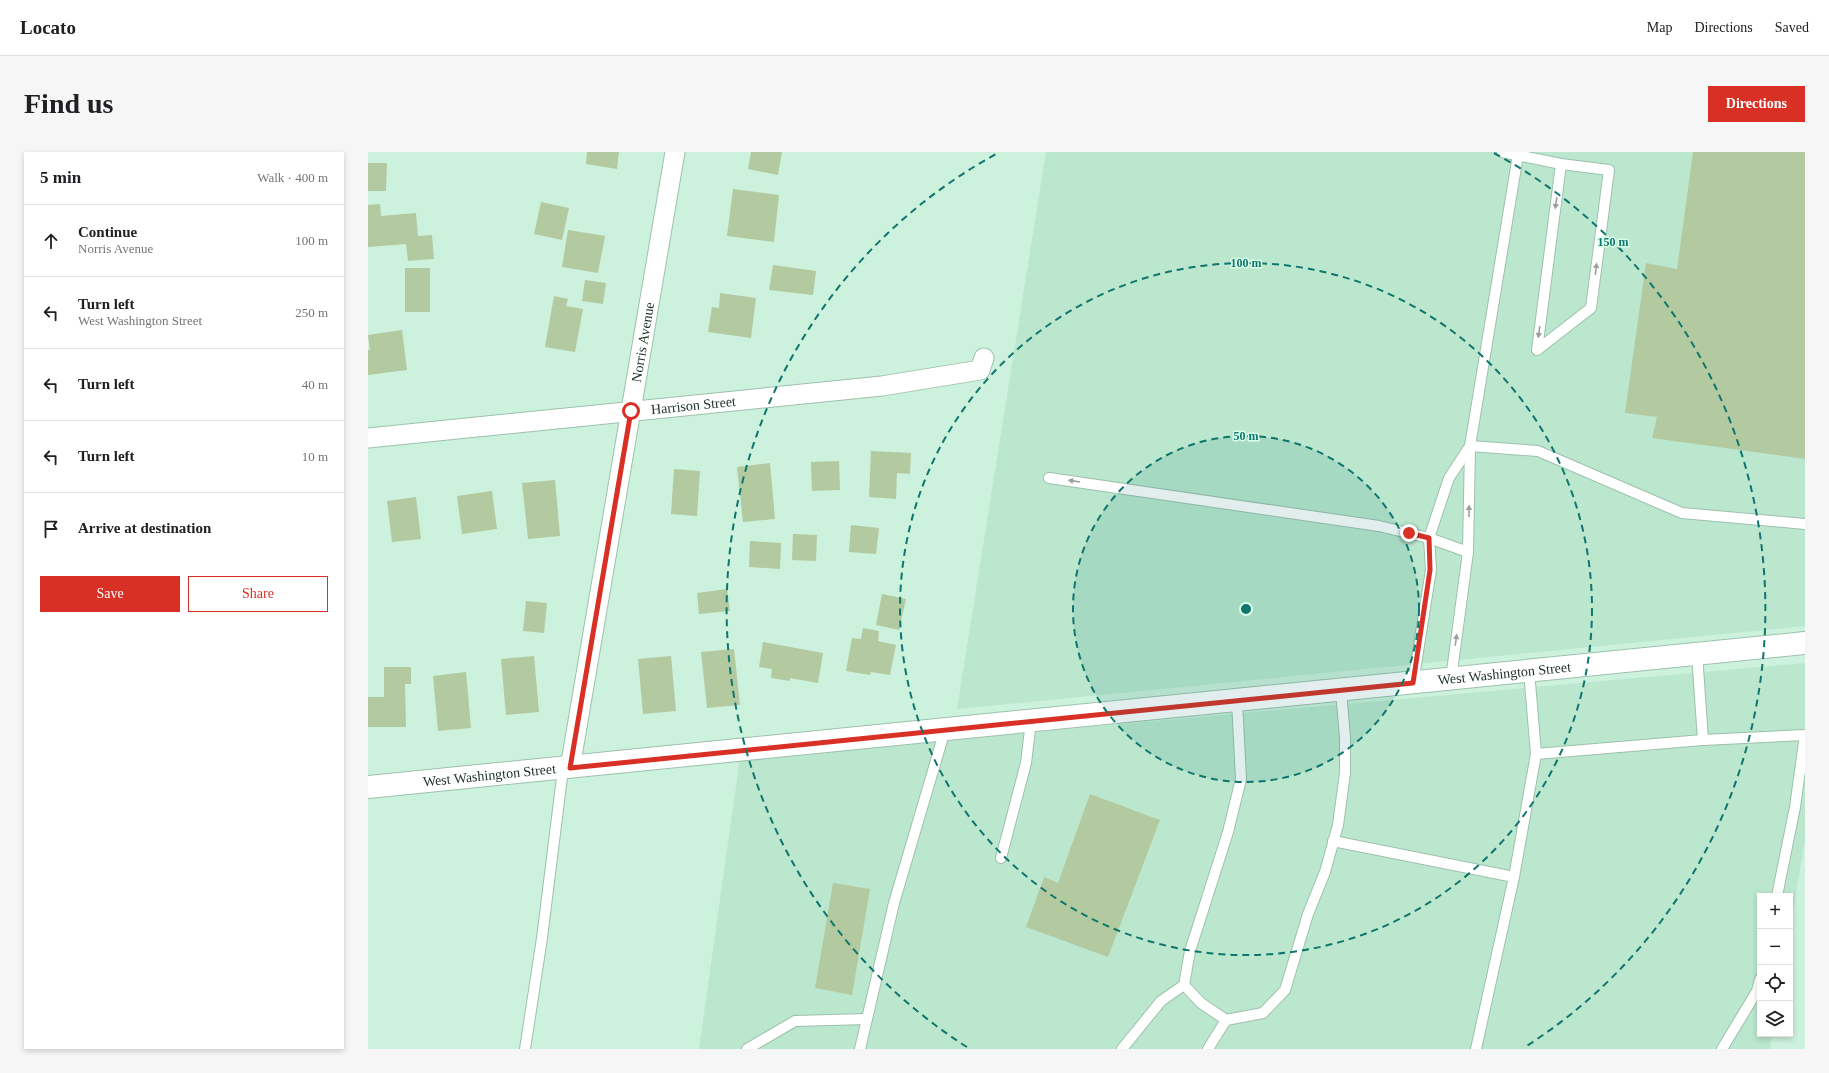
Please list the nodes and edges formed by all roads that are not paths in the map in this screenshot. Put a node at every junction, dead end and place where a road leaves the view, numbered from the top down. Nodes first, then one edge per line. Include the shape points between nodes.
1 (675, 152) edge
2 (1502, 152) edge
3 (1518, 154) junction
4 (1561, 164) junction
5 (984, 358) dead end
6 (631, 411) junction
7 (368, 438) edge
8 (1470, 446) junction
9 (1049, 478) dead end
10 (1805, 524) edge
11 (1429, 538) junction
12 (1468, 552) junction
13 (1805, 643) edge
14 (1697, 654) junction
15 (1529, 671) junction
16 (1451, 679) junction
17 (1413, 683) junction
18 (1341, 690) junction
19 (1237, 701) junction
20 (1031, 721) junction
21 (945, 730) junction
22 (1805, 735) edge
23 (1703, 740) junction
24 (1536, 754) junction
25 (566, 768) junction
26 (368, 787) edge
27 (1334, 842) junction
28 (1001, 858) dead end
29 (1514, 877) junction
30 (1778, 893) edge
31 (1184, 985) junction
32 (1757, 993) edge
33 (867, 1019) junction
34 (1226, 1020) junction
35 (525, 1049) edge
36 (747, 1049) edge
37 (860, 1049) edge
38 (1122, 1049) edge
39 (1208, 1049) edge
40 (1476, 1049) edge
41 (1722, 1049) edge

1 - 6 street, Norris Avenue
2 - 3 lane
3 - 4 lane
3 - 8 lane
4 -> 4 lane via 1551,241 1537,350 1591,308 1609,170
5 - 6 street, Harrison Street via 980,370 882,386
6 - 7 street, Harrison Street
6 - 25 street, Norris Avenue
8 - 10 lane via 1538,451 1682,513
8 - 11 lane via 1449,478
12 -> 8 lane
11 -> 9 lane via 1379,526
11 - 12 lane
11 - 17 lane via 1430,570
16 -> 12 lane
13 - 14 main road, West Washington Street
14 - 15 main road, West Washington Street
14 - 23 lane
15 - 16 main road, West Washington Street
15 - 24 lane
16 - 17 main road, West Washington Street
17 - 18 main road, West Washington Street
18 - 19 main road, West Washington Street
18 - 27 lane via 1345,772
19 - 20 main road, West Washington Street
19 - 31 lane via 1241,779 1228,832 1190,951
20 - 21 main road, West Washington Street
20 - 28 lane via 1026,763
21 - 25 main road, West Washington Street
21 - 33 lane via 894,903
22 - 23 lane
22 - 30 lane via 1795,807
23 - 24 lane
24 - 29 lane
25 - 26 main road, West Washington Street
25 - 35 lane
27 - 29 lane
27 - 34 lane via 1326,872 1308,914 1285,990 1263,1013
29 - 40 lane
31 - 34 lane via 1201,1003
31 - 38 lane via 1161,1001
32 - 41 lane
33 - 36 lane via 795,1021
33 - 37 lane
34 - 39 lane

